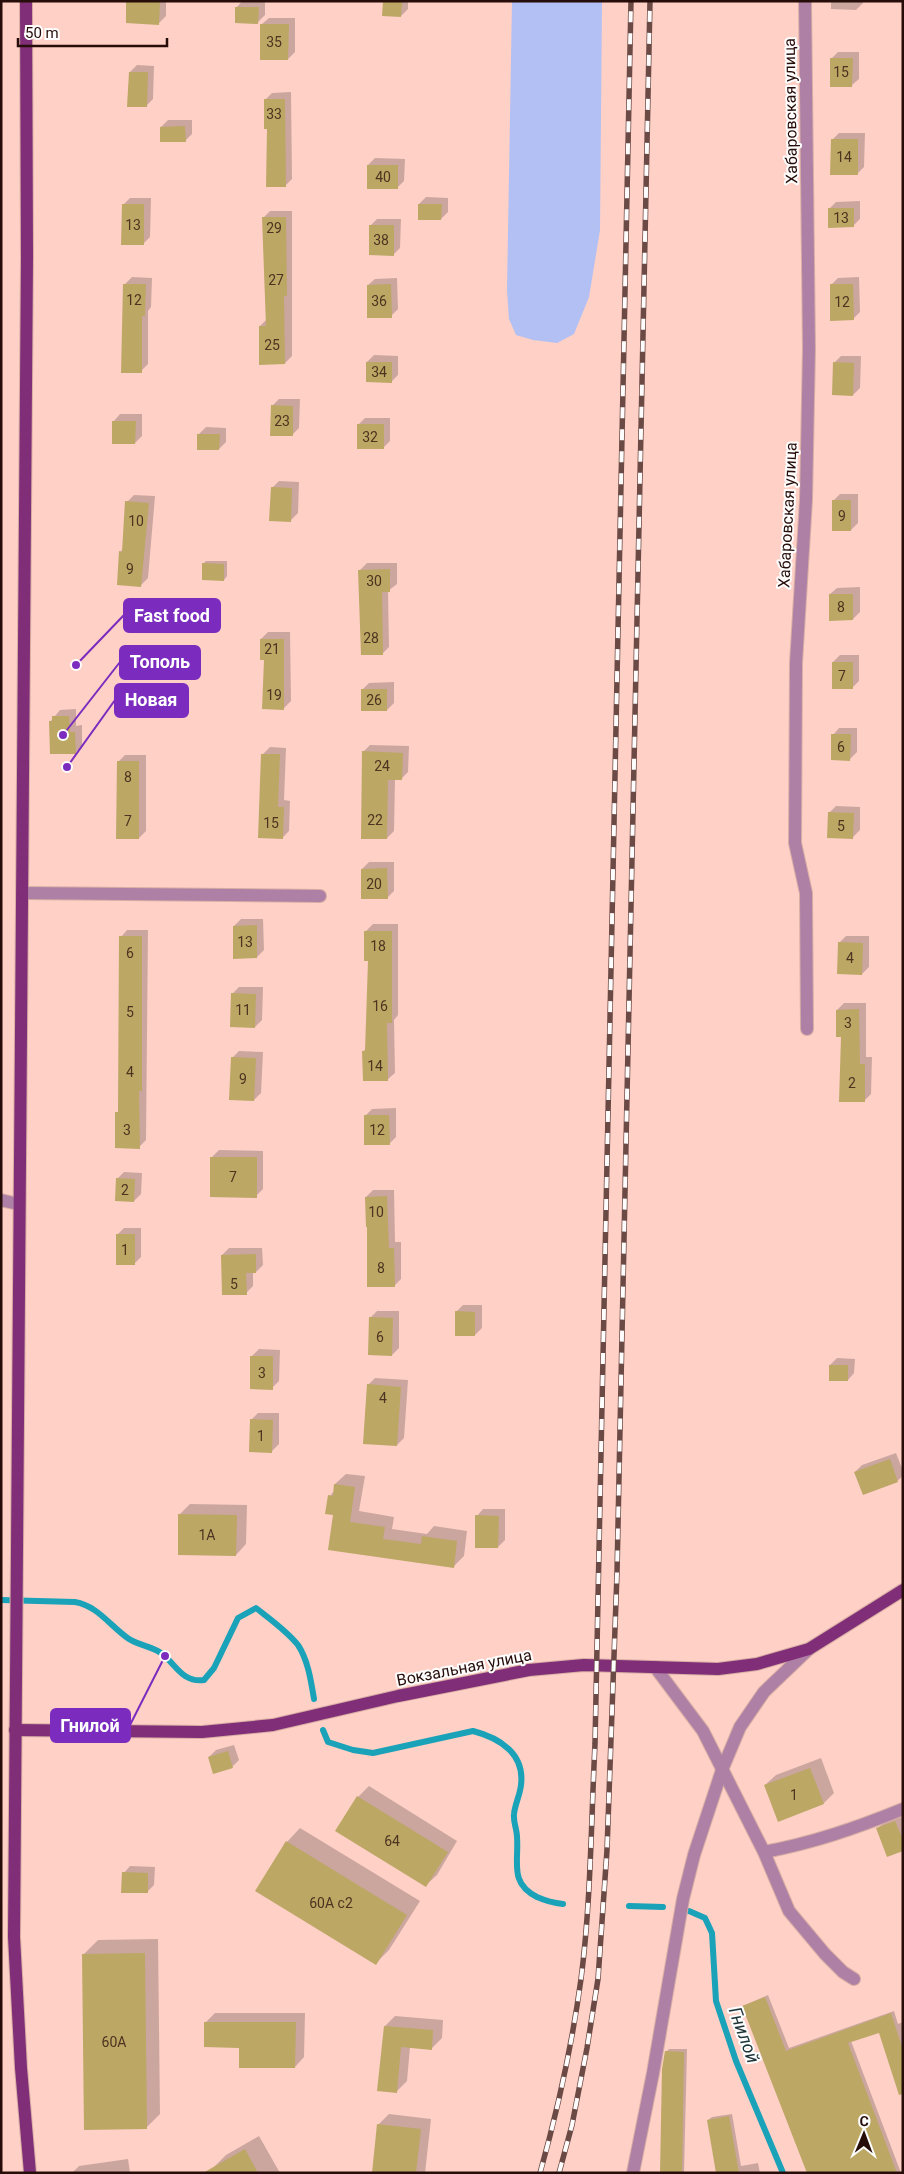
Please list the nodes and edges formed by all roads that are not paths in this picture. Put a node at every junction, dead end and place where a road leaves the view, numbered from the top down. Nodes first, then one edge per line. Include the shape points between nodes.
1 (26, 1) edge
2 (805, 1) edge
3 (22, 894) junction
4 (320, 896) dead end
5 (807, 1029) dead end
6 (1, 1200) edge
7 (18, 1204) junction
8 (903, 1590) edge
9 (809, 1649) junction
10 (655, 1667) junction
11 (15, 1730) junction
12 (722, 1770) junction
13 (903, 1809) edge
14 (764, 1852) junction
15 (8, 1937) edge
16 (854, 1979) dead end
17 (30, 2173) edge
18 (633, 2173) edge

1 - 3 main road
2 - 5 street, Хабаровская улица via 809,349 806,500 796,663 796,843 806,893
3 - 4 street
3 - 7 main road
6 - 7 street
7 - 11 main road
8 - 9 main road, Вокзальная улица
9 - 10 main road, Вокзальная улица via 757,1664 718,1669
9 - 12 street via 764,1692 740,1727
10 - 11 main road, Вокзальная улица via 584,1665 529,1670 273,1725 202,1732
10 - 12 street via 703,1731
11 - 15 main road
12 - 14 street
12 - 18 street via 683,1900
13 - 14 street via 841,1834
14 - 16 street via 789,1911 843,1972
15 - 17 main road via 15,1973

